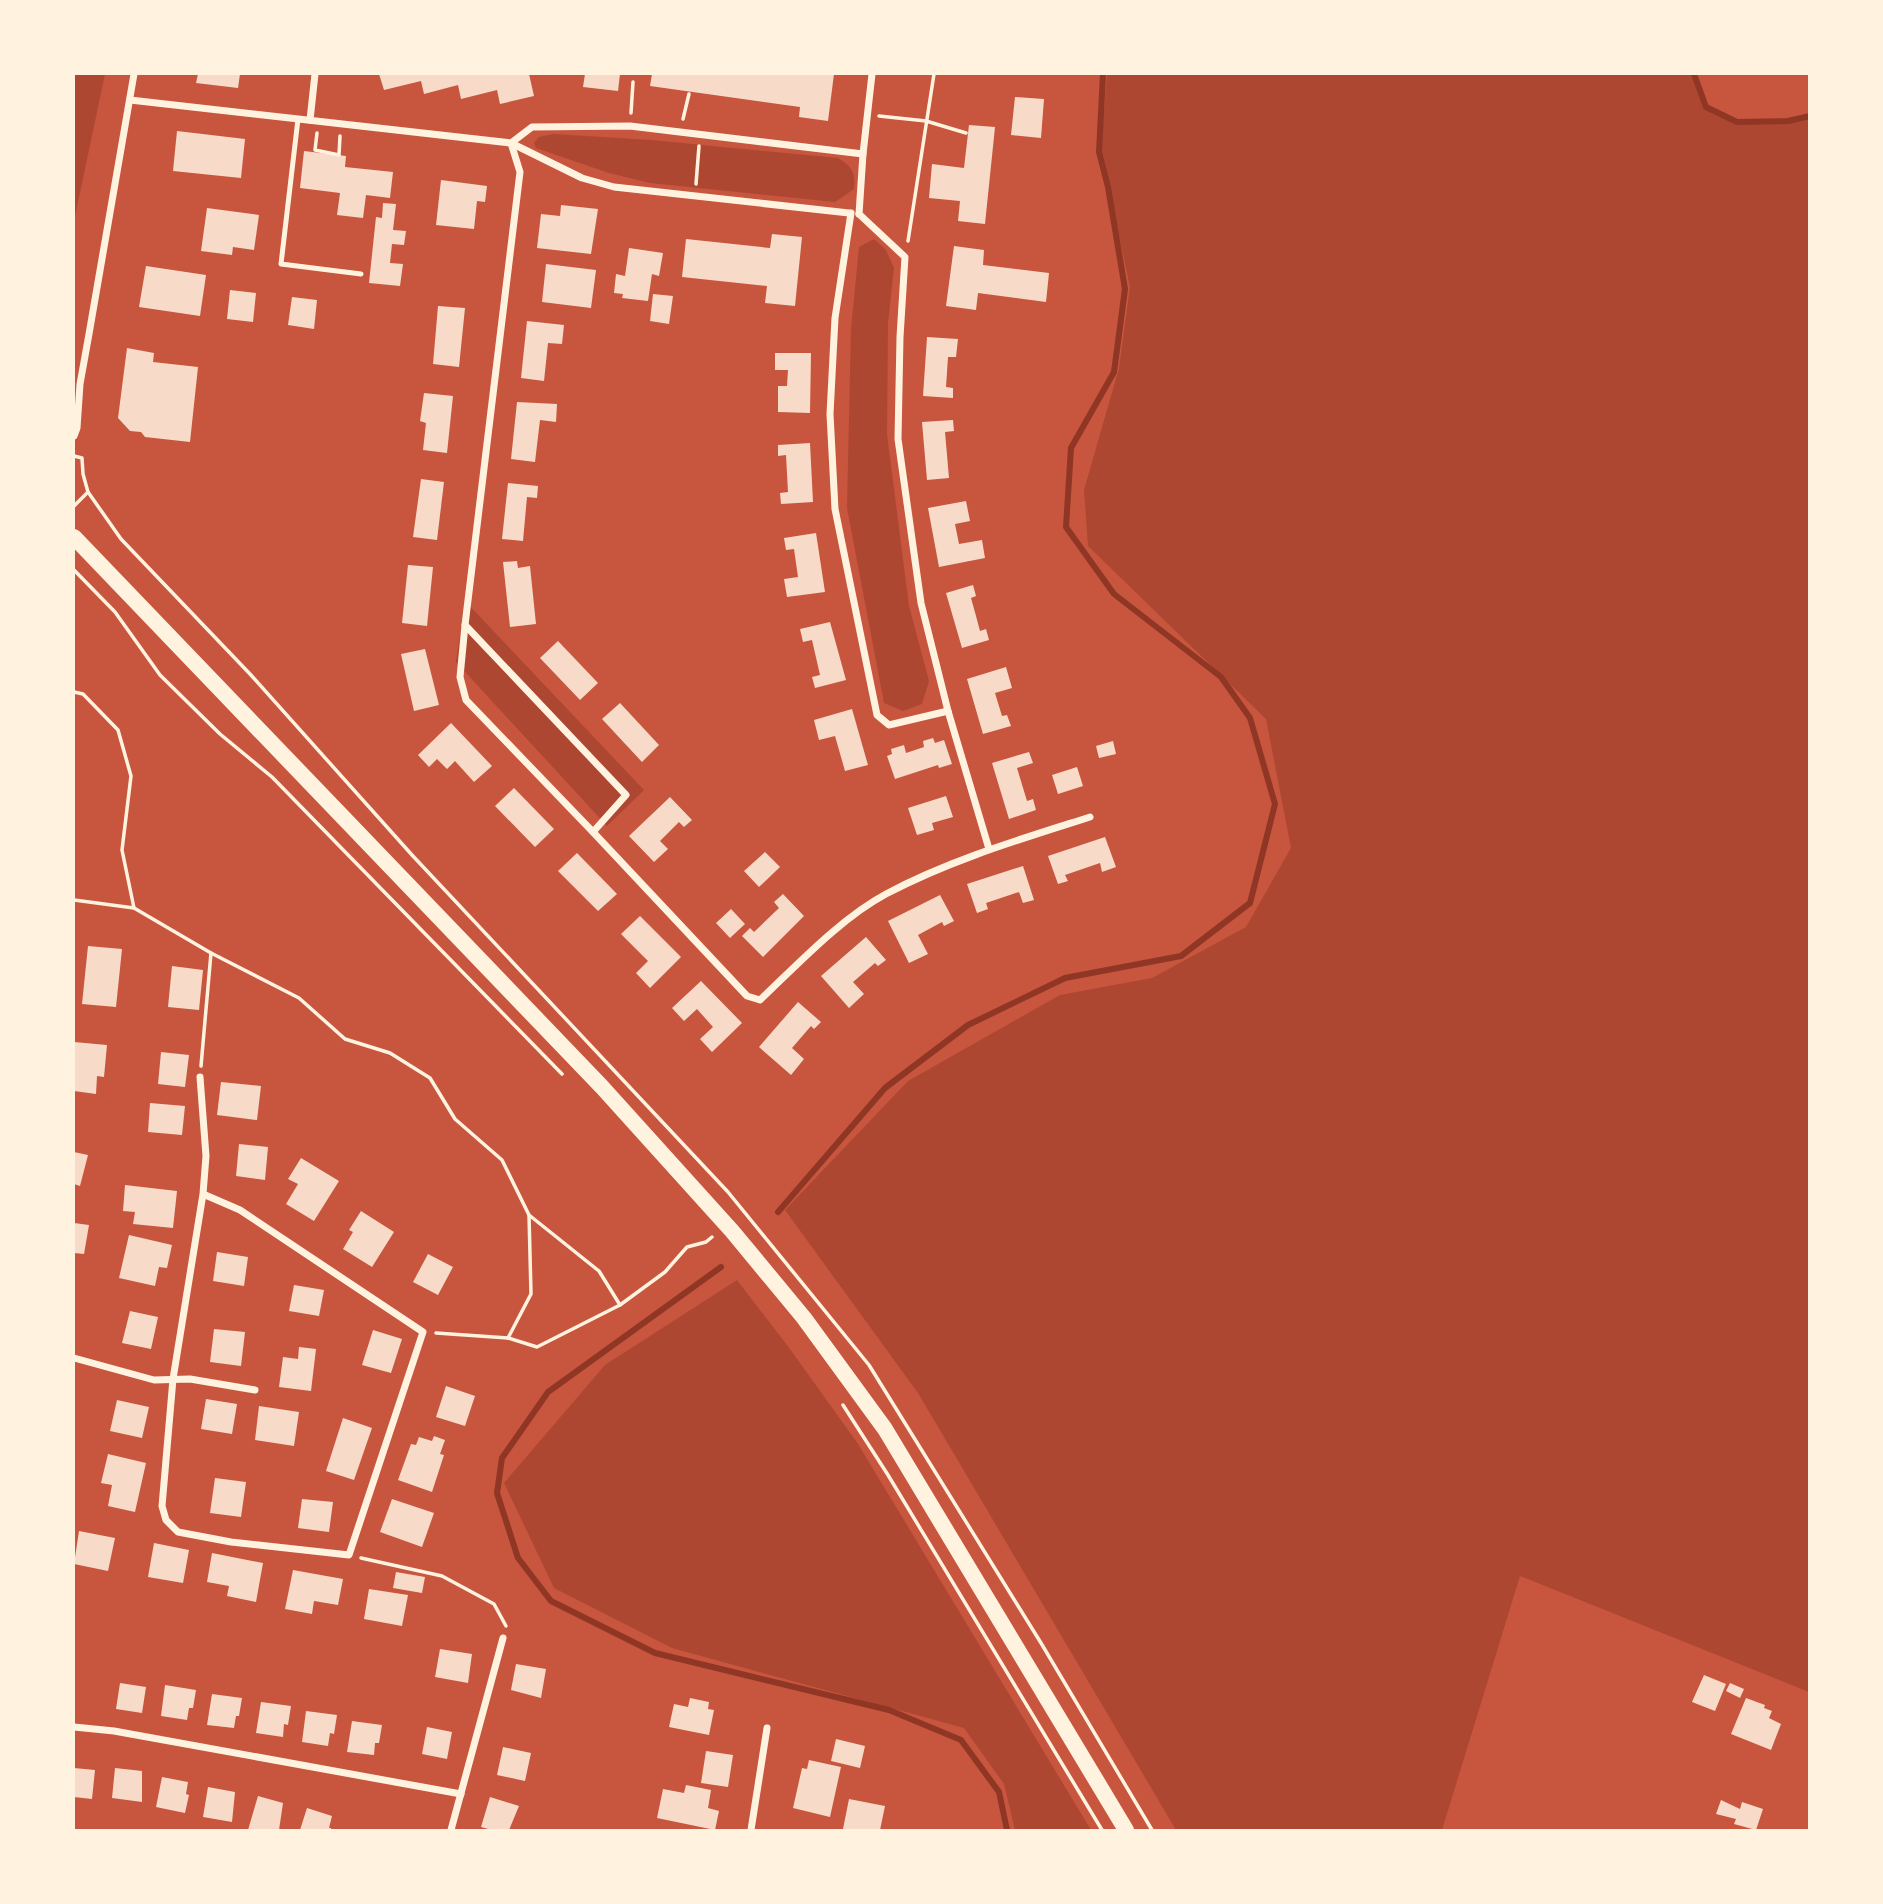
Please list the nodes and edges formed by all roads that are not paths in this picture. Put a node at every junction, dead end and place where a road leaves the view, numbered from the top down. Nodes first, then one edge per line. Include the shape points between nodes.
1 (134, 74) edge
2 (315, 74) edge
3 (872, 74) edge
4 (130, 100) junction
5 (298, 119) junction
6 (310, 120) junction
7 (511, 143) junction
8 (863, 154) junction
9 (849, 213) junction
10 (859, 214) junction
11 (362, 274) dead end
12 (80, 384) junction
13 (74, 398) edge
14 (74, 436) edge
15 (74, 537) edge
16 (465, 625) junction
17 (948, 711) junction
18 (1090, 817) dead end
19 (593, 832) junction
20 (989, 849) junction
21 (200, 1077) road end
22 (203, 1194) junction
23 (74, 1358) edge
24 (173, 1379) junction
25 (255, 1390) dead end
26 (503, 1638) road end
27 (74, 1727) edge
28 (767, 1728) dead end
29 (461, 1794) junction
30 (451, 1830) edge
31 (751, 1830) edge
32 (1126, 1830) edge

1 - 4 street
2 - 6 street
3 - 8 street
4 - 5 street
4 - 12 street
5 - 6 street
5 - 11 lane via 281,264
6 - 7 street
7 - 8 street via 532,127 630,125
7 - 9 street via 582,178 614,187
7 - 16 street via 520,172
8 - 10 street
9 - 10 street
9 - 17 street via 835,318 831,414 835,509 877,715 889,725
10 - 17 street via 905,257 898,439 921,603
12 - 13 street
12 - 14 street
15 - 32 main road via 602,1087 804,1318 885,1429
16 - 19 street via 460,677 466,700
16 - 19 street via 626,795
17 - 20 street
18 - 20 street
19 - 20 street via 747,996 760,1000 830,934 885,895
21 - 22 street via 206,1156
22 - 24 street
22 - 24 street via 240,1210 423,1332 349,1555 178,1532 166,1520 162,1506
23 - 24 street via 154,1380
24 - 25 street
26 - 29 street
27 - 29 street
28 - 31 street
29 - 30 street

